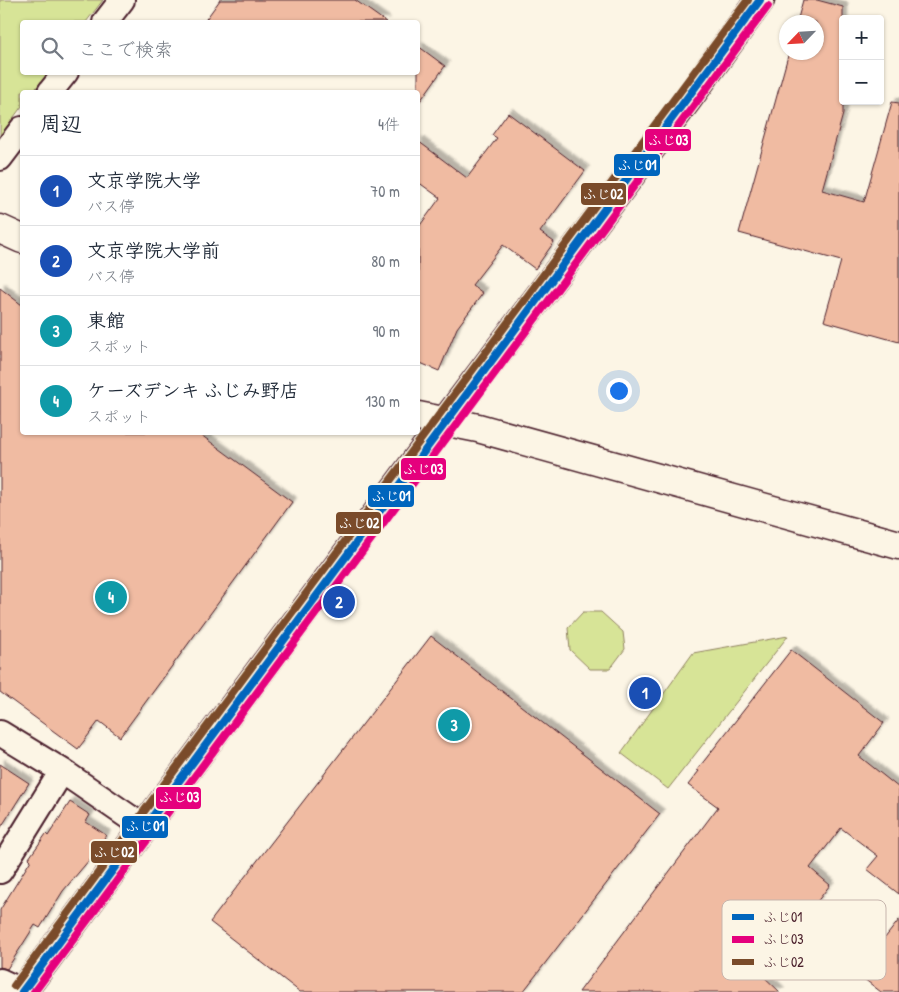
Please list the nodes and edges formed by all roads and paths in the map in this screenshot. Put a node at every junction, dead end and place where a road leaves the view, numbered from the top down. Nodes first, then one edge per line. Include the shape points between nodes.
1 (122, 0) edge
2 (760, 0) edge
3 (107, 20) edge
4 (64, 75) edge
5 (52, 90) edge
6 (20, 132) edge
7 (0, 158) edge
8 (0, 229) edge
9 (20, 238) edge
10 (420, 416) edge
11 (445, 422) junction
12 (899, 545) edge
13 (0, 733) edge
14 (62, 771) junction
15 (145, 828) junction
16 (0, 871) edge
17 (17, 989) edge

1 - 3 street
2 - 11 street
4 - 5 street
6 - 7 street
8 - 9 street
10 - 11 street
11 - 12 street via 478,428
11 - 15 street
13 - 14 street
14 - 15 street
14 - 16 street
15 - 17 street

